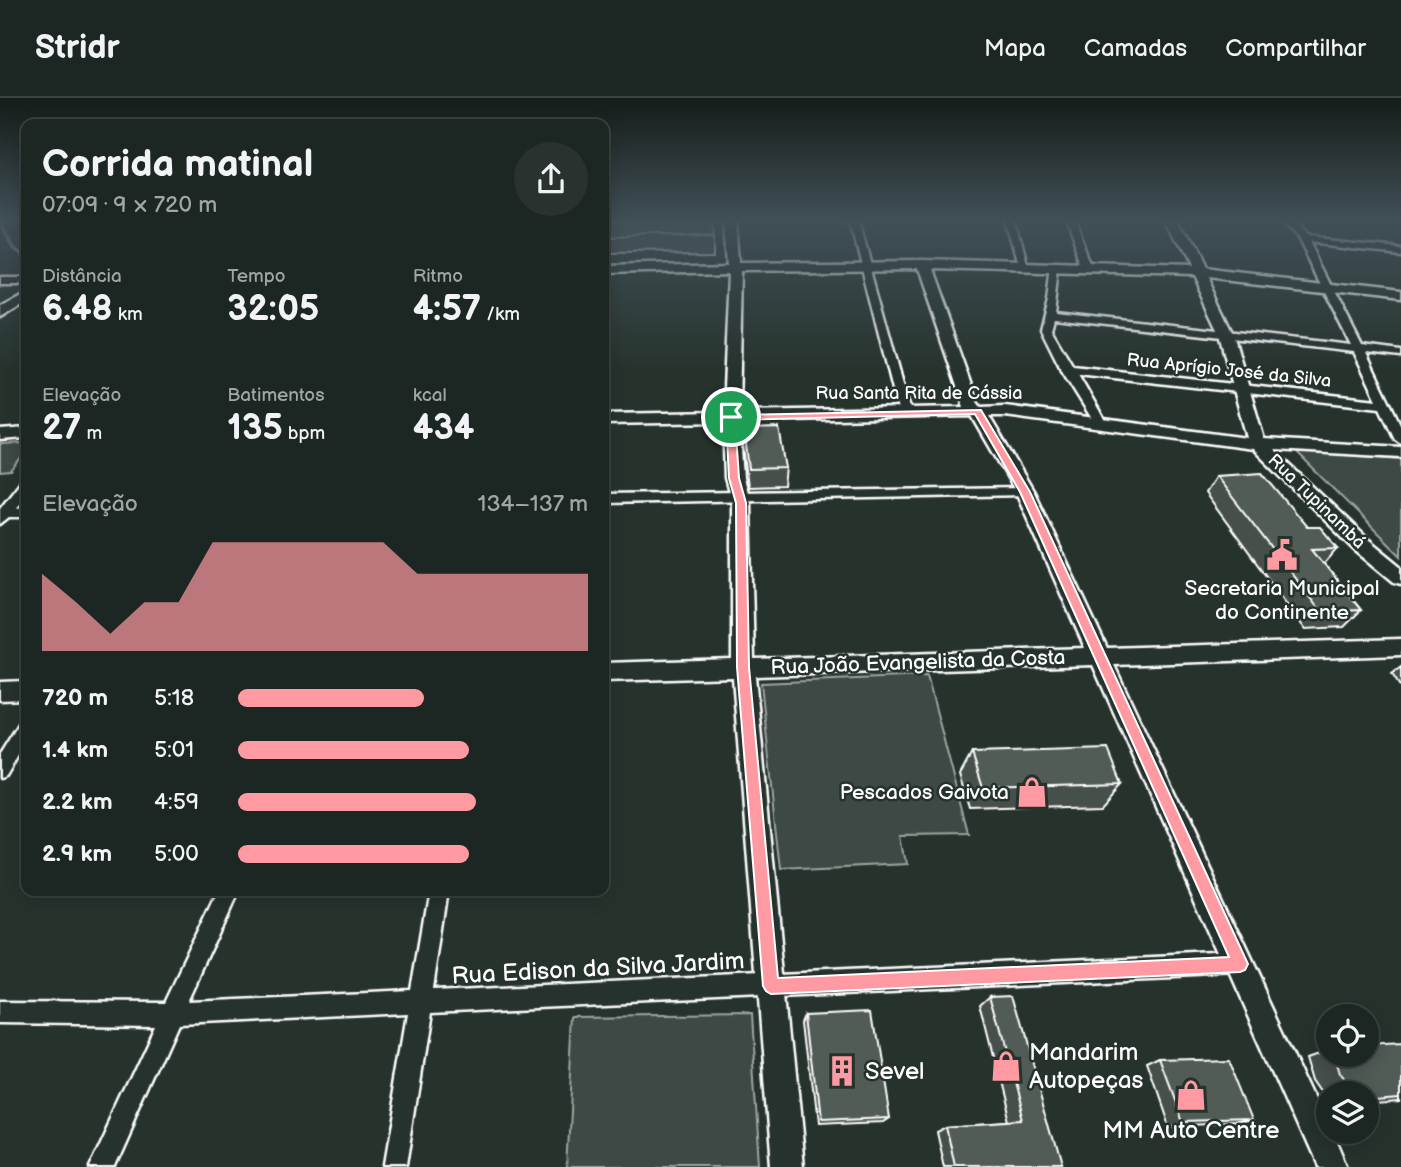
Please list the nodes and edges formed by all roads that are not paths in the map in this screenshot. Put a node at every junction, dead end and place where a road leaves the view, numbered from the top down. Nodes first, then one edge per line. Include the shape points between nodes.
1 (735, 270) edge
2 (868, 270) edge
3 (924, 270) edge
4 (1056, 270) edge
5 (1112, 270) edge
6 (1196, 270) edge
7 (1319, 270) edge
8 (1198, 273) junction
9 (21, 280) edge
10 (0, 281) edge
11 (1329, 288) junction
12 (1401, 296) edge
13 (21, 298) edge
14 (0, 312) edge
15 (1048, 314) junction
16 (1226, 334) junction
17 (1359, 350) junction
18 (1401, 354) edge
19 (1067, 369) junction
20 (1242, 390) junction
21 (1386, 405) junction
22 (978, 412) junction
23 (905, 413) junction
24 (731, 417) junction
25 (609, 419) edge
26 (1101, 424) junction
27 (21, 433) edge
28 (0, 435) edge
29 (1401, 439) edge
30 (1257, 443) junction
31 (1401, 452) edge
32 (21, 490) edge
33 (1025, 492) junction
34 (737, 497) junction
35 (609, 499) edge
36 (21, 513) edge
37 (2, 515) edge
38 (1401, 577) edge
39 (1401, 647) edge
40 (1100, 656) junction
41 (743, 667) junction
42 (609, 672) edge
43 (21, 690) edge
44 (0, 691) edge
45 (21, 735) edge
46 (0, 770) edge
47 (227, 896) edge
48 (438, 896) edge
49 (1240, 964) junction
50 (771, 986) junction
51 (422, 1002) junction
52 (0, 1012) edge
53 (172, 1013) junction
54 (102, 1167) edge
55 (394, 1167) edge
56 (787, 1167) edge
57 (1332, 1167) edge

1 - 24 street
2 - 23 street
3 - 22 street via 969,403
4 - 15 street
5 - 8 street
6 - 8 street, Rua Tupinambá
7 - 11 street
8 - 11 street
8 - 16 street, Rua Tupinambá
9 - 10 street
11 - 12 street
11 - 17 street
13 - 14 main road
15 - 16 street
15 - 19 street via 1046,330
16 - 17 street
16 - 20 street, Rua Tupinambá
17 - 18 street
17 - 21 street
19 - 20 street, Rua Aprígio José da Silva
19 - 26 street
20 - 21 street, Rua Aprígio José da Silva
20 - 30 street, Rua Tupinambá
21 - 29 street
22 - 23 street, Rua Santa Rita de Cássia
22 - 26 street, Rua Santa Rita de Cássia via 1023,412
22 - 33 street
23 - 24 street, Rua Santa Rita de Cássia
24 - 25 street, Rua Santa Rita de Cássia
24 - 34 street
26 - 30 street, Rua Santa Rita de Cássia
27 - 28 street
30 - 31 street, Rua Santa Rita de Cássia
30 - 38 street, Rua Tupinambá via 1360,544
32 - 37 street
33 - 34 street
33 - 40 street
34 - 35 street
34 - 41 street via 741,503
36 - 37 street
39 - 40 street, Rua João Evangelista da Costa
40 - 41 street, Rua João Evangelista da Costa
40 - 49 street
41 - 42 street, Rua João Evangelista da Costa
41 - 50 street
43 - 44 street
45 - 46 street
47 - 53 street
48 - 51 street
49 - 50 street, Rua Edison da Silva Jardim
49 - 57 street
50 - 51 street, Rua Edison da Silva Jardim
50 - 56 street
51 - 53 street, Rua Edison da Silva Jardim
51 - 55 street
52 - 53 street, Rua Edison da Silva Jardim
53 - 54 street

